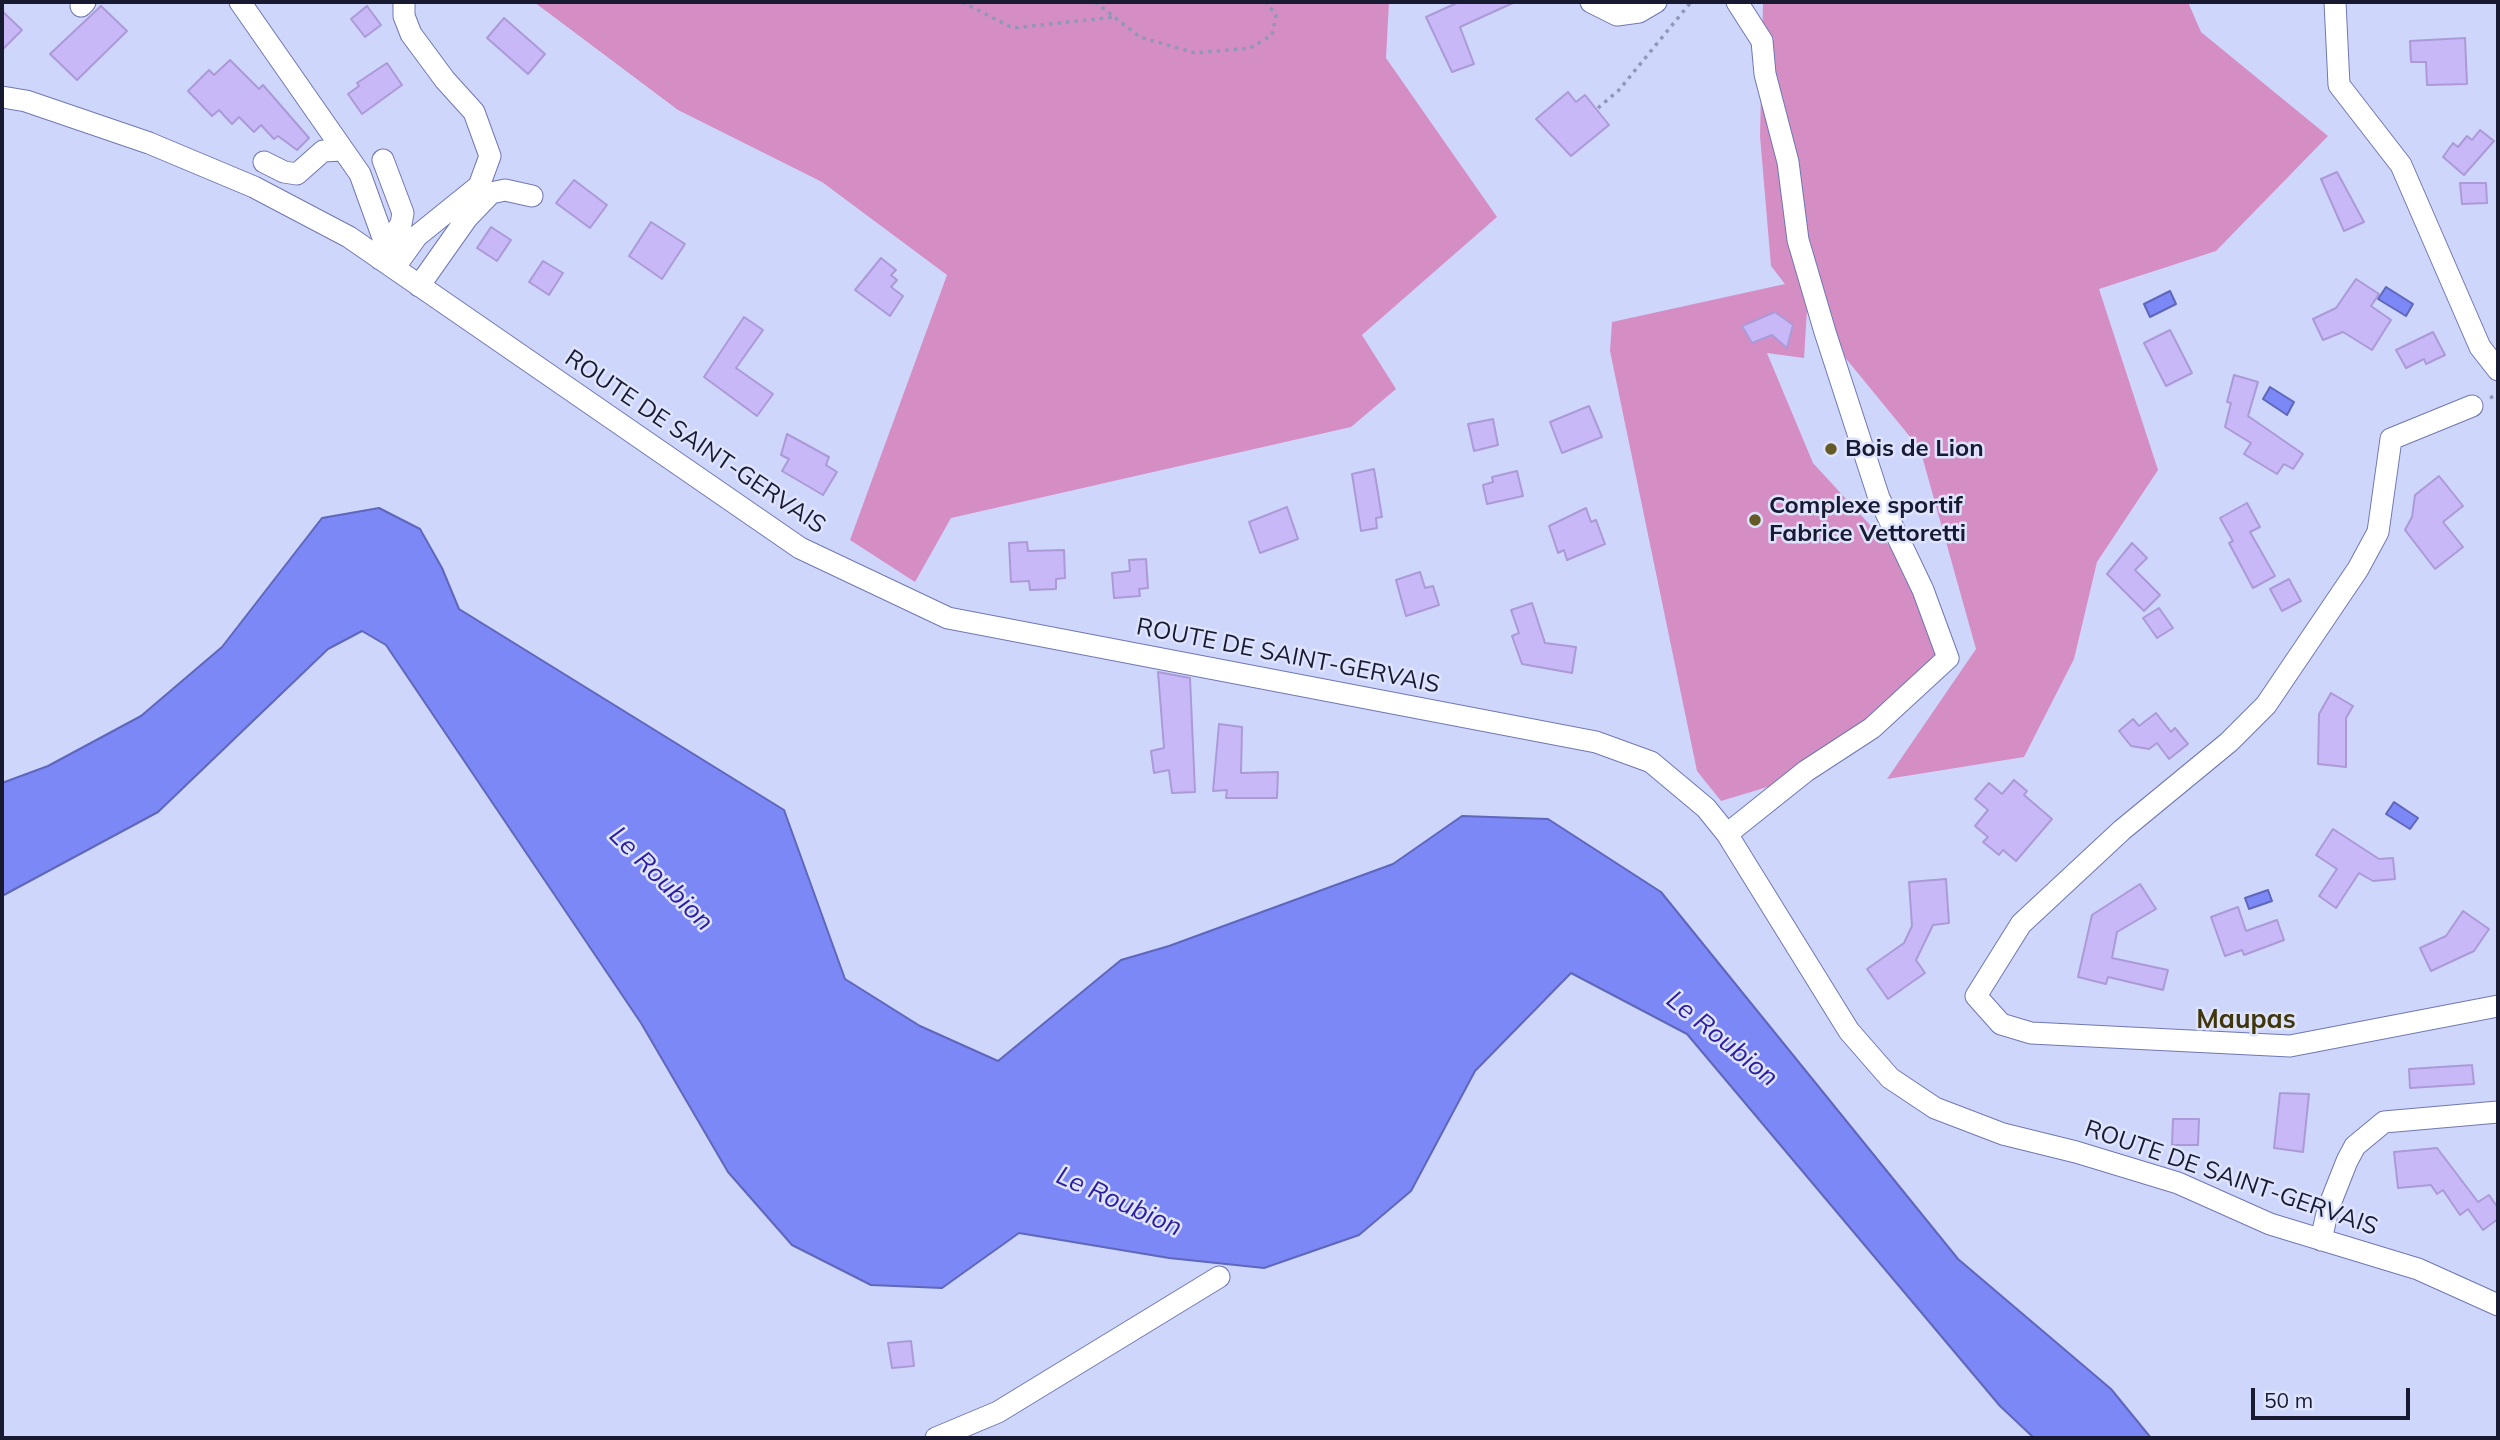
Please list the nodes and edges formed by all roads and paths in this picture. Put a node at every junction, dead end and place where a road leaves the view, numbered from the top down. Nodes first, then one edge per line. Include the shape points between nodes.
1 (240, 2) edge
2 (404, 2) edge
3 (962, 2) edge
4 (1095, 2) edge
5 (1266, 2) edge
6 (1591, 2) edge
7 (1656, 2) edge
8 (1691, 2) edge
9 (1737, 2) edge
10 (2335, 2) edge
11 (1115, 17) junction
12 (2, 97) edge
13 (1598, 108) dead end
14 (342, 150) junction
15 (383, 160) dead end
16 (264, 162) dead end
17 (532, 195) dead end
18 (387, 258) junction
19 (419, 286) junction
20 (2498, 370) edge
21 (2472, 406) dead end
22 (1727, 834) junction
23 (2498, 1006) edge
24 (2498, 1112) edge
25 (2321, 1240) junction
26 (1219, 1277) dead end
27 (2498, 1304) edge
28 (936, 1438) edge

1 - 14 street
2 - 18 street via 411,34 474,112 490,156 479,186
3 - 11 path via 1013,28
4 - 11 path
5 - 11 path via 1276,15 1272,35 1250,48 1195,52 1140,37
6 - 7 street via 1617,15 1639,12
8 - 13 path via 1619,90
9 - 22 street via 1762,41 1765,74 1788,162 1798,240 1829,345 1879,498 1923,590 1948,658 1872,728 1806,771
10 - 20 street via 2339,85 2401,164 2480,347
12 - 18 street, ROUTE DE SAINT-GERVAIS via 149,143 254,187
14 - 16 street via 323,151 297,174
14 - 18 street via 360,174
15 - 18 street via 403,213
17 - 19 street via 505,190 491,193 467,218
18 - 19 street, ROUTE DE SAINT-GERVAIS
19 - 22 street, ROUTE DE SAINT-GERVAIS via 800,548 948,618 1596,742 1651,762 1706,808
21 - 23 street via 2391,439 2378,532 2274,693 2229,742 2122,830 2021,924 1976,996 2001,1024 2031,1033 2290,1046
22 - 25 street, ROUTE DE SAINT-GERVAIS via 1849,1031 1890,1078 1935,1108 2004,1135 2178,1184 2270,1224
24 - 25 street via 2384,1122 2355,1146 2328,1209
25 - 27 street, ROUTE DE SAINT-GERVAIS via 2418,1269
26 - 28 street via 998,1412

